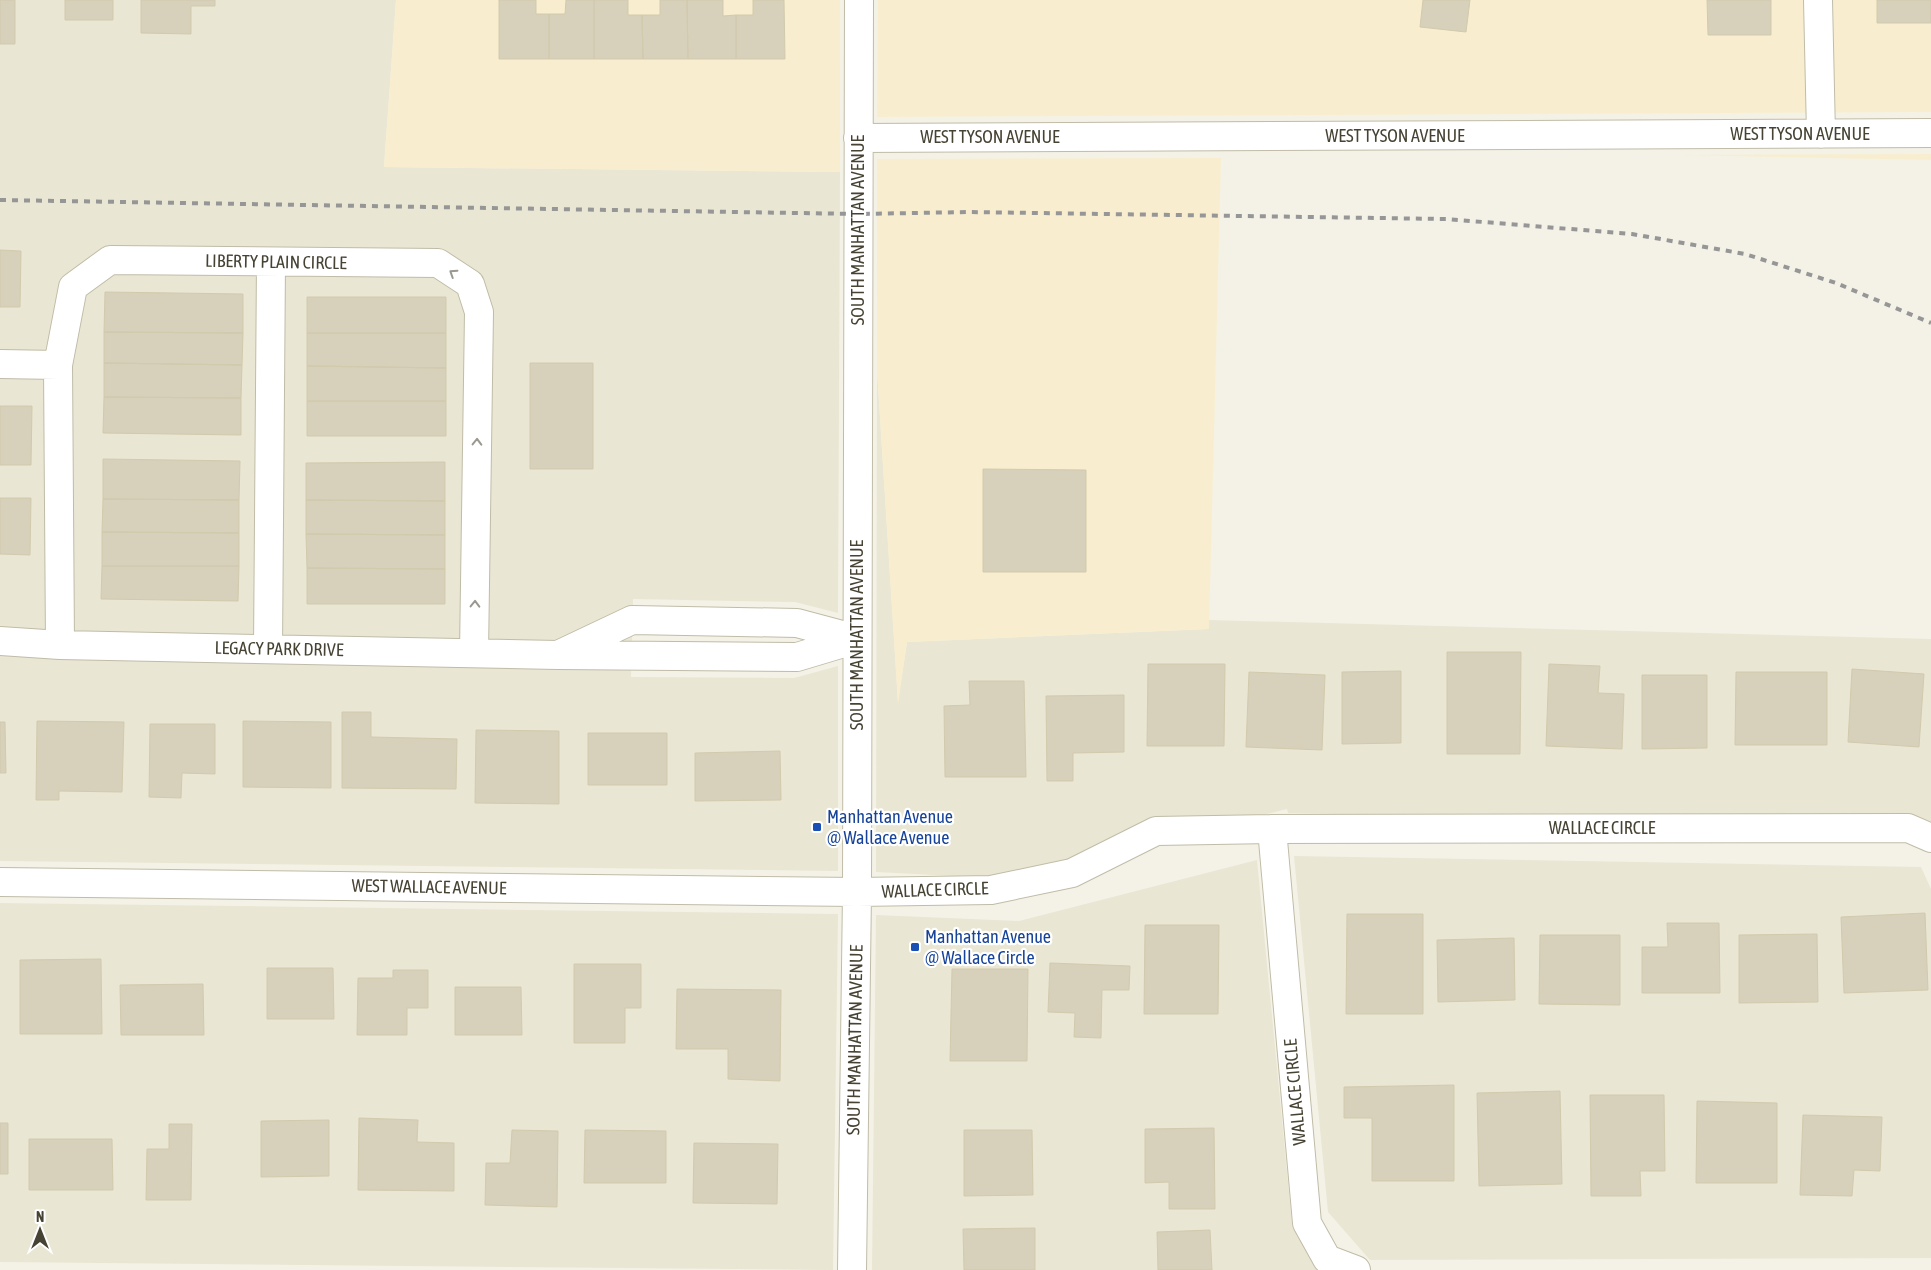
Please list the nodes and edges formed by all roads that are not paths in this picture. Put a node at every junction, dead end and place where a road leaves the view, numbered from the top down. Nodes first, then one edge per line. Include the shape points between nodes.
1 (859, 0) edge
2 (1818, 0) edge
3 (1931, 133) edge
4 (1821, 134) junction
5 (858, 138) junction
6 (271, 262) junction
7 (0, 364) edge
8 (58, 365) junction
9 (682, 621) junction
10 (857, 639) junction
11 (0, 641) edge
12 (60, 645) junction
13 (268, 649) junction
14 (474, 653) junction
15 (558, 655) junction
16 (682, 657) junction
17 (1272, 828) junction
18 (1931, 838) edge
19 (0, 882) edge
20 (857, 892) junction
21 (852, 1270) edge
22 (1356, 1270) edge

1 - 5 street, SOUTH MANHATTAN AVENUE
2 - 4 street
3 - 4 street, WEST TYSON AVENUE
4 - 5 street, WEST TYSON AVENUE
5 - 10 street, SOUTH MANHATTAN AVENUE
6 - 8 street, LIBERTY PLAIN CIRCLE via 110,260 73,288
6 - 13 street
14 -> 6 street, LIBERTY PLAIN CIRCLE via 479,312 470,284 438,263
7 - 8 street
8 - 12 street, LIBERTY PLAIN CIRCLE
9 - 10 street, LEGACY PARK DRIVE via 797,623
9 - 15 street, LEGACY PARK DRIVE via 632,620
9 - 16 street
10 - 16 street, LEGACY PARK DRIVE via 797,657
10 - 20 street, SOUTH MANHATTAN AVENUE
11 - 12 street, LEGACY PARK DRIVE
12 - 13 street, LEGACY PARK DRIVE
13 - 14 street, LEGACY PARK DRIVE
14 - 15 street, LEGACY PARK DRIVE
15 - 16 street, LEGACY PARK DRIVE
17 - 18 street, WALLACE CIRCLE via 1908,828
17 - 20 street, WALLACE CIRCLE via 1156,831 1072,873 991,890
17 - 22 street, WALLACE CIRCLE via 1307,1223 1327,1259
19 - 20 street, WEST WALLACE AVENUE
20 - 21 street, SOUTH MANHATTAN AVENUE

